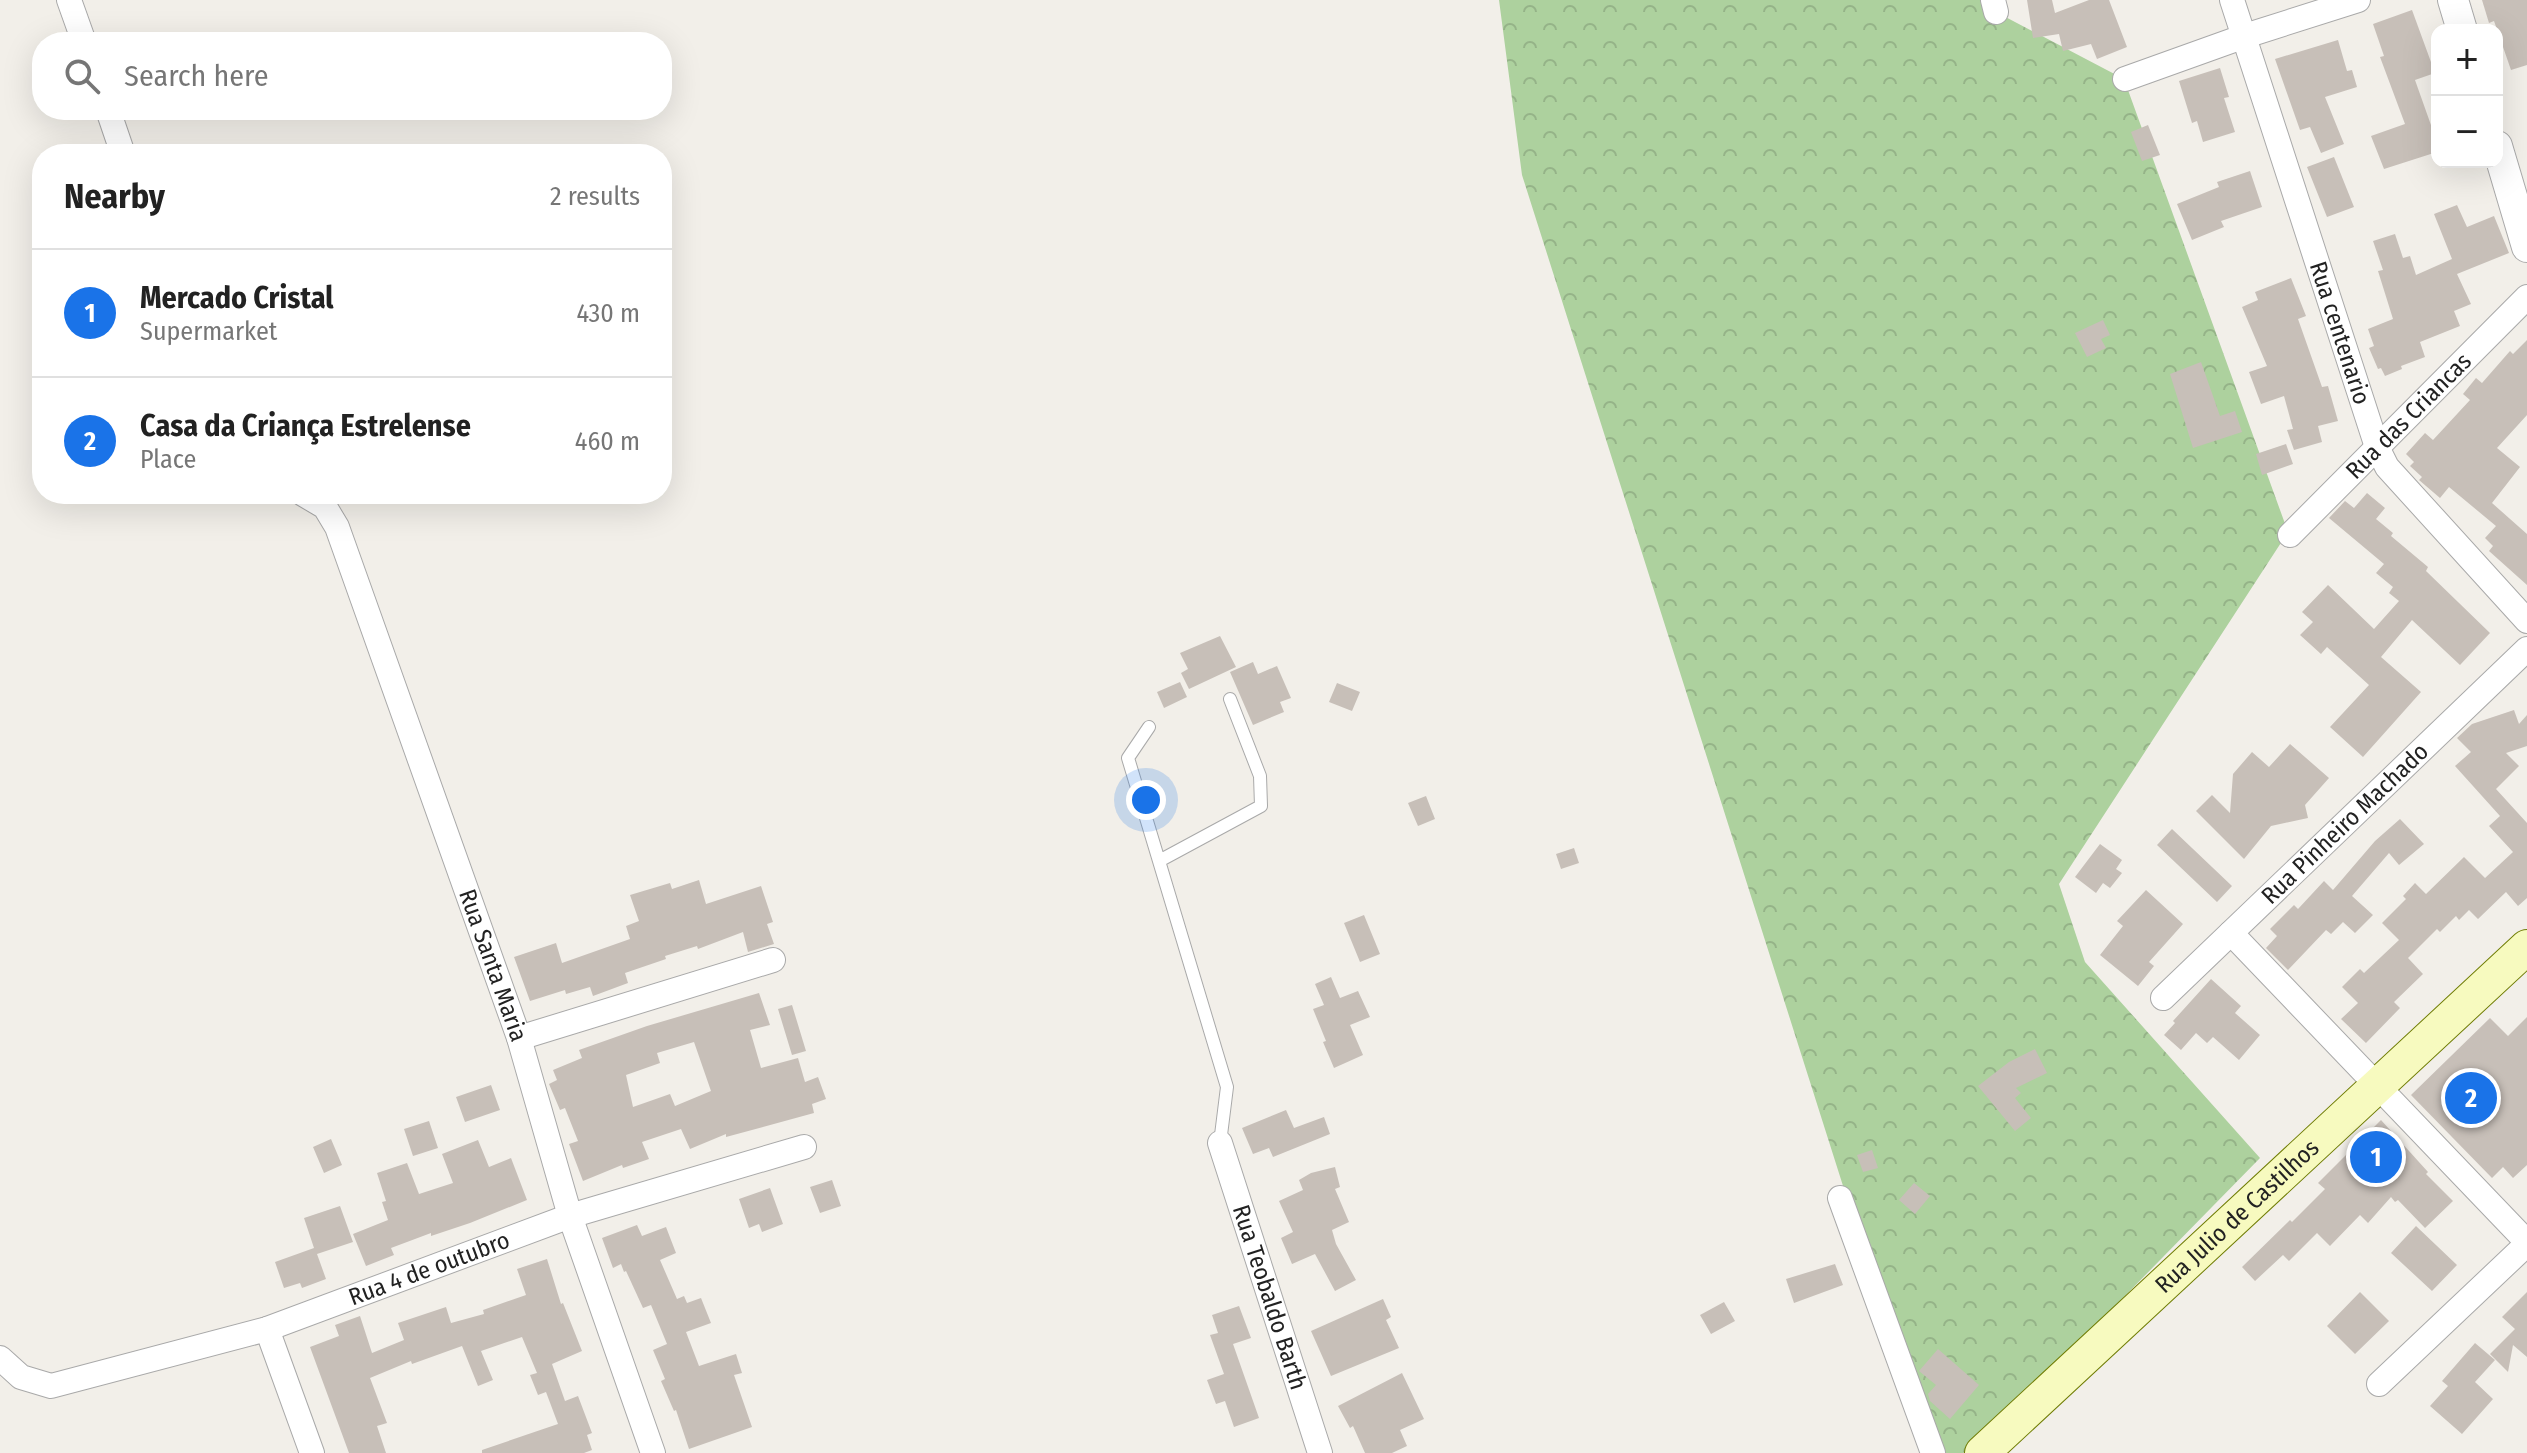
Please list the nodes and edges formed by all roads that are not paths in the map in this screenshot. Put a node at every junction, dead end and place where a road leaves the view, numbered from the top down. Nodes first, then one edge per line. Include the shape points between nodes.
1 (69, 0) edge
2 (2232, 0) edge
3 (2358, 0) edge
4 (2453, 0) edge
5 (2460, 24) edge
6 (80, 32) edge
7 (2245, 36) junction
8 (2125, 79) dead end
9 (111, 120) edge
10 (120, 144) edge
11 (2503, 166) edge
12 (2527, 247) edge
13 (2527, 297) edge
14 (2377, 447) junction
15 (320, 504) edge
16 (2290, 535) dead end
17 (2527, 621) edge
18 (2527, 649) edge
19 (1230, 699) dead end
20 (1149, 727) dead end
21 (1159, 861) junction
22 (2231, 933) junction
23 (2527, 947) edge
24 (773, 960) dead end
25 (2163, 998) dead end
26 (519, 1038) junction
27 (2376, 1087) junction
28 (1220, 1143) joint
29 (804, 1147) dead end
30 (1840, 1198) dead end
31 (570, 1216) junction
32 (2527, 1243) edge
33 (267, 1329) junction
34 (0, 1358) edge
35 (2379, 1384) dead end
36 (312, 1453) edge
37 (653, 1453) edge
38 (1320, 1453) edge
39 (1933, 1453) edge
40 (1982, 1453) edge

1 - 6 street
2 - 7 street, Rua centenario
3 - 7 street
4 - 5 street
7 - 8 street
7 - 14 street, Rua centenario
9 - 10 street
11 - 12 street
13 - 14 street, Rua das Criancas
14 - 16 street, Rua das Criancas
14 - 17 street, Rua centenario via 2387,467
15 - 26 street, Rua Santa Maria via 337,527
18 - 22 street, Rua Pinheiro Machado
19 - 21 lane via 1260,776 1261,806
20 - 21 lane via 1128,758
21 - 28 lane via 1227,1087
22 - 25 street, Rua Pinheiro Machado
22 - 27 street
23 - 27 main road, Rua Julio de Castilhos
24 - 26 street
26 - 31 street, Rua Santa Maria
27 - 32 street
27 - 40 main road, Rua Julio de Castilhos
28 - 38 street, Rua Teobaldo Barth
29 - 31 street, Rua 4 de outubro
30 - 39 street
31 - 33 street, Rua 4 de outubro
31 - 37 street, Rua Santa Maria
32 - 35 street
33 - 34 street, Rua 4 de outubro via 51,1386 21,1377
33 - 36 street

